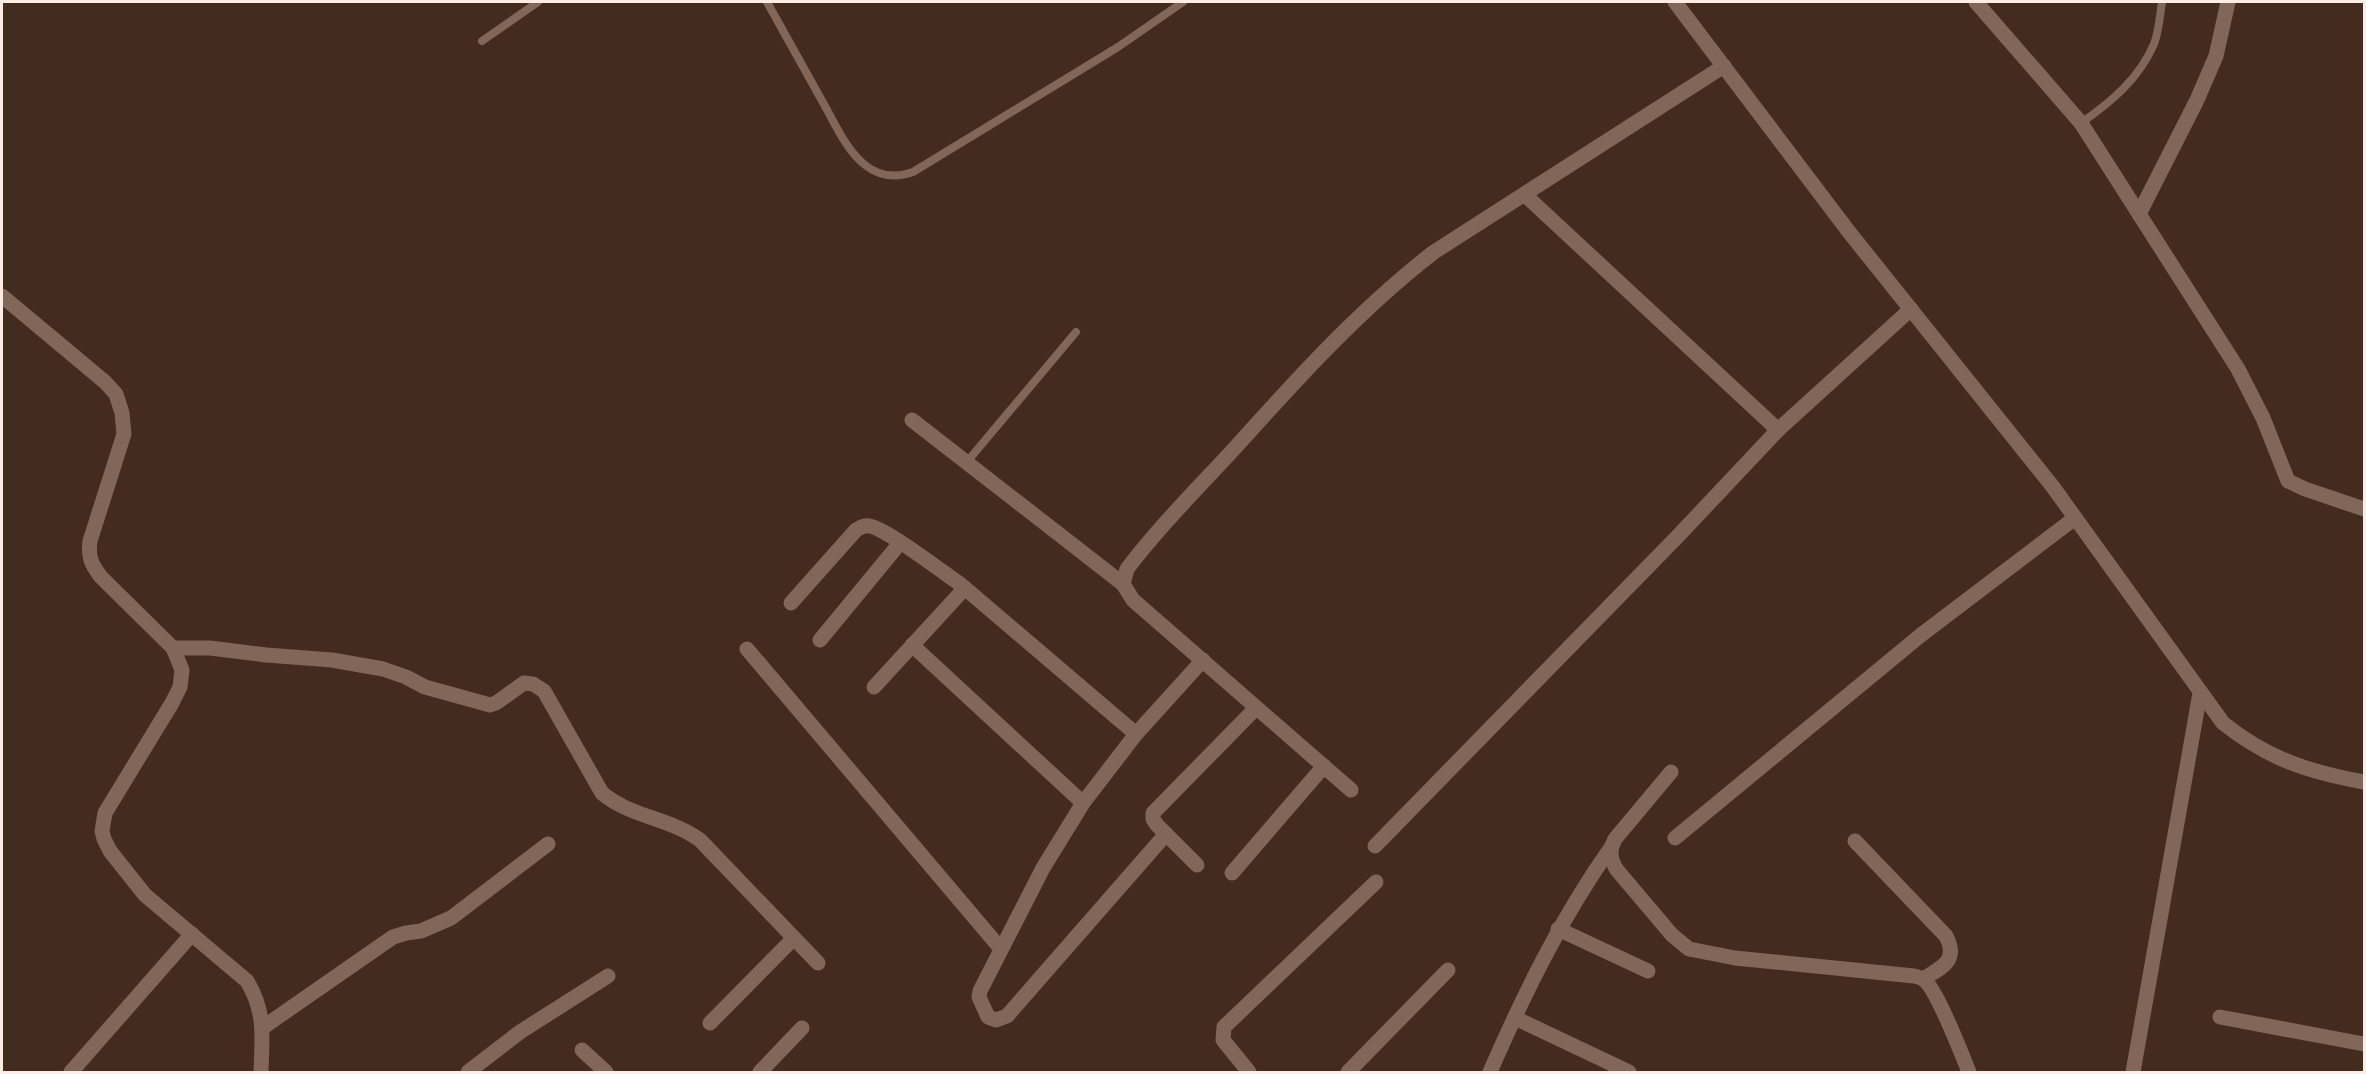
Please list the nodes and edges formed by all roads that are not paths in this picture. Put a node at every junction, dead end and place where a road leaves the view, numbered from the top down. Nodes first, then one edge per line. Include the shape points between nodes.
1 (537, 2) edge
2 (767, 2) edge
3 (1183, 2) edge
4 (1675, 2) edge
5 (1976, 2) edge
6 (2162, 2) edge
7 (2228, 2) edge
8 (482, 40) dead end
9 (1724, 66) junction
10 (2081, 123) junction
11 (1526, 195) junction
12 (2139, 214) junction
13 (2, 296) edge
14 (1911, 309) junction
15 (1076, 332) dead end
16 (912, 420) dead end
17 (1778, 430) junction
18 (966, 463) junction
19 (2364, 509) edge
20 (2075, 518) junction
21 (900, 543) junction
22 (1124, 584) junction
23 (965, 588) junction
24 (791, 603) dead end
25 (820, 640) dead end
26 (912, 645) junction
27 (173, 648) junction
28 (747, 648) dead end
29 (1203, 660) junction
30 (873, 687) dead end
31 (2200, 693) junction
32 (1256, 708) junction
33 (1136, 734) junction
34 (1324, 766) junction
35 (1671, 772) dead end
36 (2364, 782) edge
37 (1351, 790) dead end
38 (1083, 803) junction
39 (1166, 834) junction
40 (1675, 838) dead end
41 (1855, 841) dead end
42 (548, 844) dead end
43 (1375, 846) dead end
44 (1611, 846) junction
45 (1197, 866) dead end
46 (1232, 873) dead end
47 (1376, 882) dead end
48 (1558, 929) junction
49 (192, 934) junction
50 (793, 939) junction
51 (1001, 949) junction
52 (818, 963) dead end
53 (1448, 970) dead end
54 (1648, 971) dead end
55 (608, 976) dead end
56 (1923, 979) junction
57 (2220, 1017) dead end
58 (1515, 1018) junction
59 (710, 1023) dead end
60 (262, 1028) junction
61 (802, 1028) dead end
62 (2364, 1044) edge
63 (582, 1050) dead end
64 (71, 1072) edge
65 (261, 1072) edge
66 (468, 1072) edge
67 (606, 1072) edge
68 (760, 1072) edge
69 (1250, 1072) edge
70 (1348, 1072) edge
71 (1490, 1072) edge
72 (1629, 1072) edge
73 (1969, 1072) edge
74 (2133, 1072) edge

1 - 8 lane
2 - 3 lane via 846,142 865,165 876,172 901,177 1118,47
4 - 9 street
5 - 10 street
6 - 10 lane via 2154,42 2139,70 2108,104
7 - 12 street via 2211,67
9 - 11 street
9 - 14 street
10 - 12 street
11 - 17 street
11 - 22 street via 1434,252 1354,320 1137,556 1126,569
12 - 19 street via 2238,369 2288,481
13 - 27 street via 116,394 123,434 88,554 101,577
14 - 17 street
14 - 20 street
15 - 18 lane
16 - 18 street
17 - 43 street
18 - 22 street
20 - 31 street
20 - 40 street via 1922,635
21 - 23 street
21 - 24 street via 875,527 862,526
21 - 25 street
22 - 29 street via 1133,600
23 - 26 street
23 - 33 street
26 - 30 street
26 - 38 street
27 - 49 street via 182,670 180,687 105,813 102,831 110,851 145,895
27 - 50 street via 332,660 383,669 425,687 490,705 524,683 538,686 602,793 613,803 672,824 700,840
28 - 51 street
29 - 32 street
29 - 33 street
31 - 36 street via 2223,723 2274,757 2323,775
31 - 74 street
32 - 34 street
32 - 39 street via 1156,808 1153,819
33 - 38 street
34 - 37 street
34 - 46 street
35 - 44 street
38 - 51 street via 1043,868
39 - 45 street
39 - 51 street via 1007,1016 996,1020 988,1017 979,997
41 - 56 street via 1950,943 1952,950 1947,963
42 - 60 street via 451,918 422,931 393,937
44 - 48 street
44 - 56 street via 1617,870 1672,935 1689,949 1735,958
47 - 69 street via 1224,1027 1223,1040
48 - 54 street
48 - 58 street
49 - 60 street via 247,981 261,1010
49 - 64 street
50 - 52 street
50 - 59 street
53 - 70 street
55 - 66 street via 520,1032
56 - 73 street
57 - 62 street
58 - 71 street
58 - 72 street
60 - 65 street
61 - 68 street
63 - 67 street

